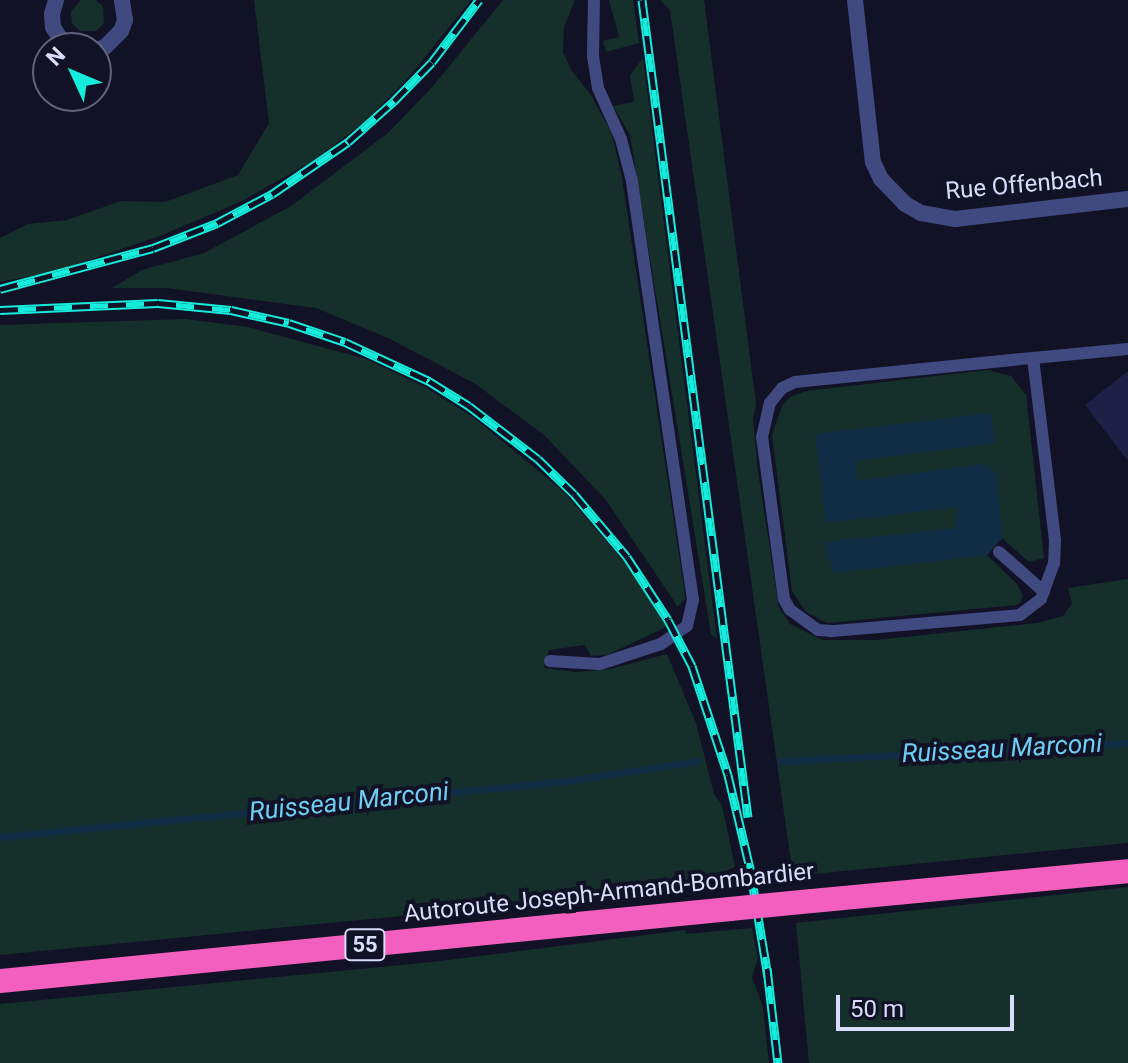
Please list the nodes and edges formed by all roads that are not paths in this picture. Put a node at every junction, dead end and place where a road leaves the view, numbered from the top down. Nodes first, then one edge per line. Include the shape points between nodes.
1 (56, 0) edge
2 (122, 0) edge
3 (594, 0) edge
4 (855, 0) edge
5 (56, 32) edge
6 (112, 41) edge
7 (1128, 199) edge
8 (1128, 349) edge
9 (1033, 358) junction
10 (999, 552) dead end
11 (1044, 592) junction
12 (550, 661) dead end
13 (1128, 871) edge
14 (0, 981) edge

1 - 5 street via 52,14
2 - 6 street via 125,20
3 - 12 lane via 598,88 621,139 632,181 693,600 687,626 661,644 600,664
4 - 7 street, Rue Offenbach via 873,162 905,204 921,213 955,219
8 - 9 lane
9 - 11 lane via 1055,540
9 - 11 lane via 795,382 770,403 762,437 784,599 811,626 832,631 1020,615
10 - 11 lane
13 - 14 highway, Autoroute Joseph-Armand-Bombardier / 55, bridge

